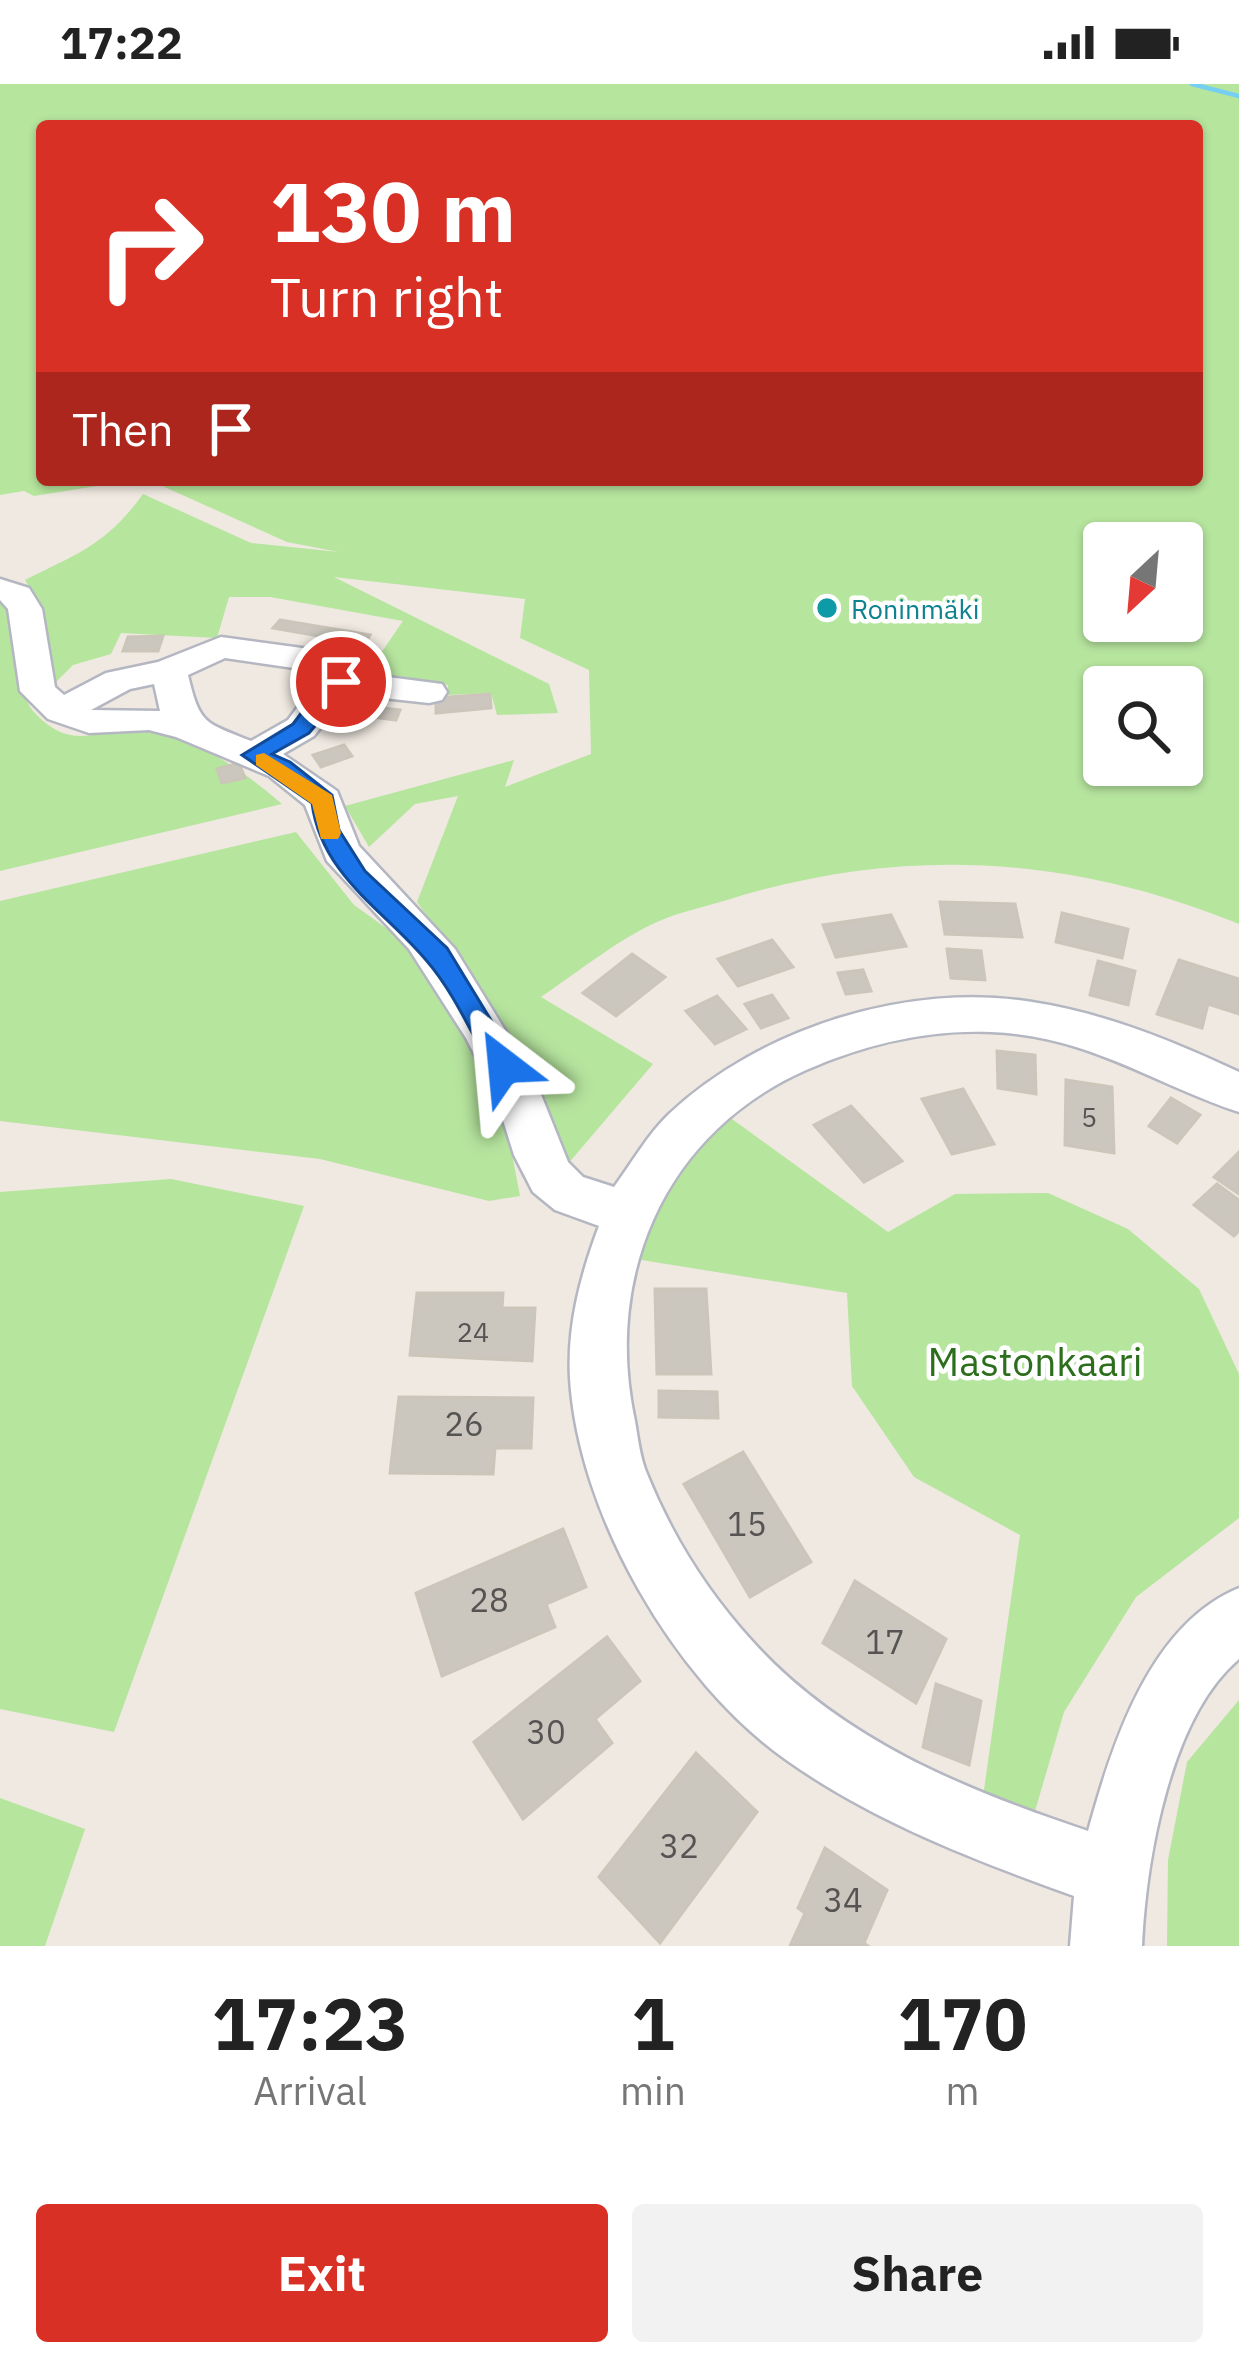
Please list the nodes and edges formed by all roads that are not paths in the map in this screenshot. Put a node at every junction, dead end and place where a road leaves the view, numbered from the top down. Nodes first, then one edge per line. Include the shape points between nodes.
1 (0, 589) edge
2 (169, 670) junction
3 (359, 683) junction
4 (429, 692) dead end
5 (62, 711) junction
6 (189, 729) junction
7 (253, 755) junction
8 (1239, 1093) edge
9 (627, 1213) junction
10 (1239, 1619) edge
11 (1112, 1874) junction
12 (1106, 1946) edge

1 - 5 street via 25,609 38,691
2 - 3 street via 221,646 251,648 346,665
2 - 5 street via 119,681
2 - 6 street
3 - 4 street
3 - 7 street via 330,688 301,728
5 - 6 street via 89,722 149,719
6 - 7 street
7 - 9 street via 323,800 327,830 356,877 437,955 488,1032 534,1151 562,1191
8 - 9 street via 1151,1049 1051,1022 957,1014 885,1024 811,1041 747,1074 686,1124
9 - 11 street via 596,1356 605,1434 636,1528 700,1634 805,1734 926,1804
10 - 11 street via 1202,1650 1143,1754
11 - 12 street

